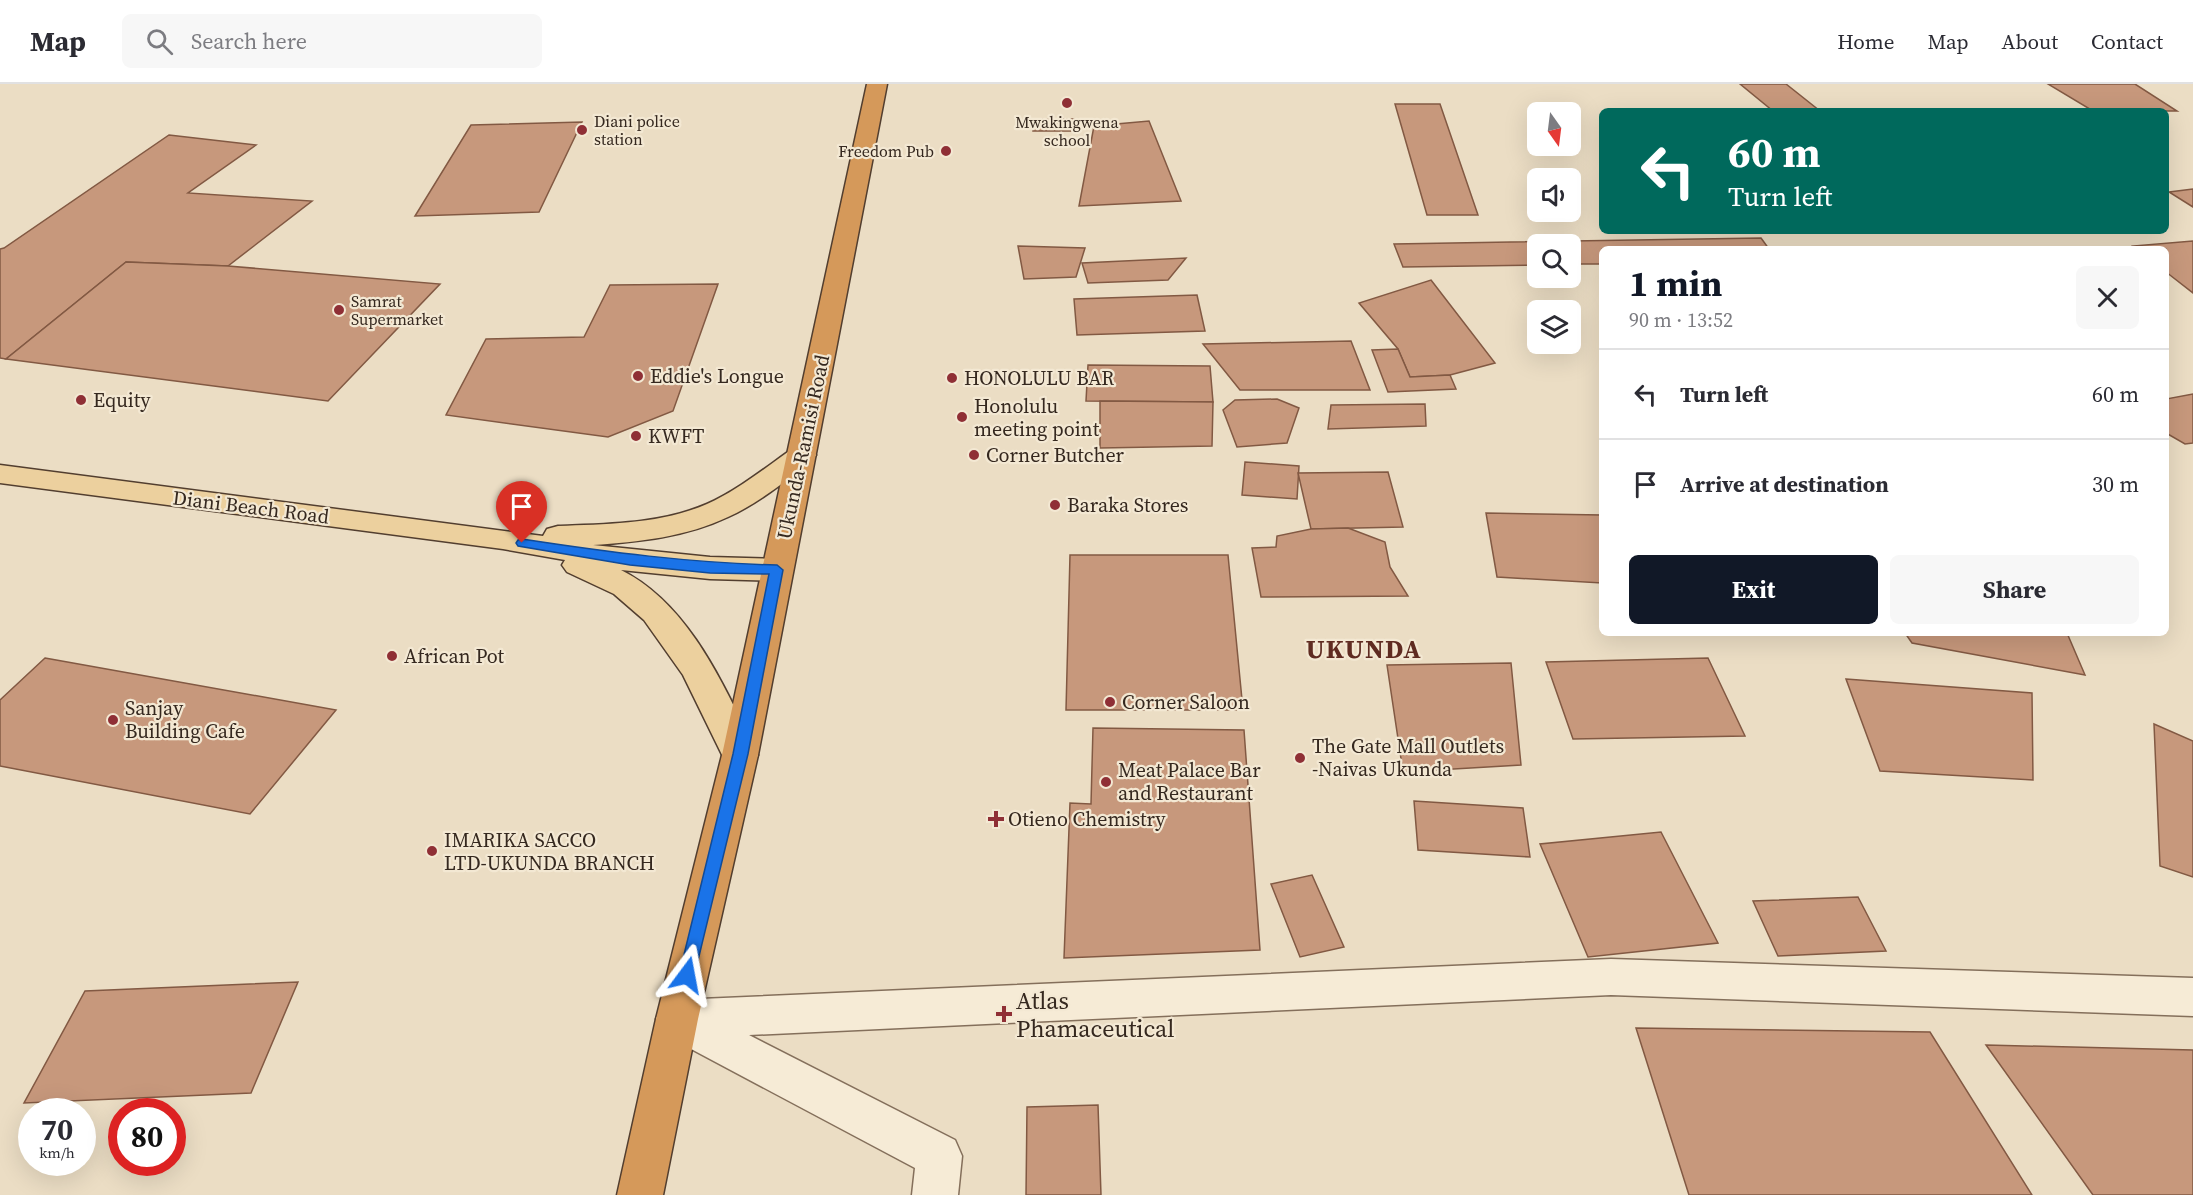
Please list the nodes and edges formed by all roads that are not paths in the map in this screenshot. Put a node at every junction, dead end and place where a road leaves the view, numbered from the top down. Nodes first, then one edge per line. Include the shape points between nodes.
1 (877, 84) edge
2 (802, 455) junction
3 (0, 474) edge
4 (502, 539) junction
5 (777, 570) junction
6 (740, 754) junction
7 (2193, 997) edge
8 (677, 1019) junction
9 (640, 1195) edge
10 (935, 1195) edge

1 - 2 highway, Ukunda-Ramisi Road
2 - 4 main road via 747,494 703,517 618,533
2 - 5 highway, Ukunda-Ramisi Road
3 - 4 main road, Diani Beach Road
4 - 5 main road via 610,558
4 - 6 main road via 604,574 638,595 668,626
5 - 6 highway, Ukunda-Ramisi Road
6 - 8 highway, Ukunda-Ramisi Road
7 - 8 street via 1611,977
8 - 9 highway, Ukunda-Ramisi Road
8 - 10 street via 939,1156

